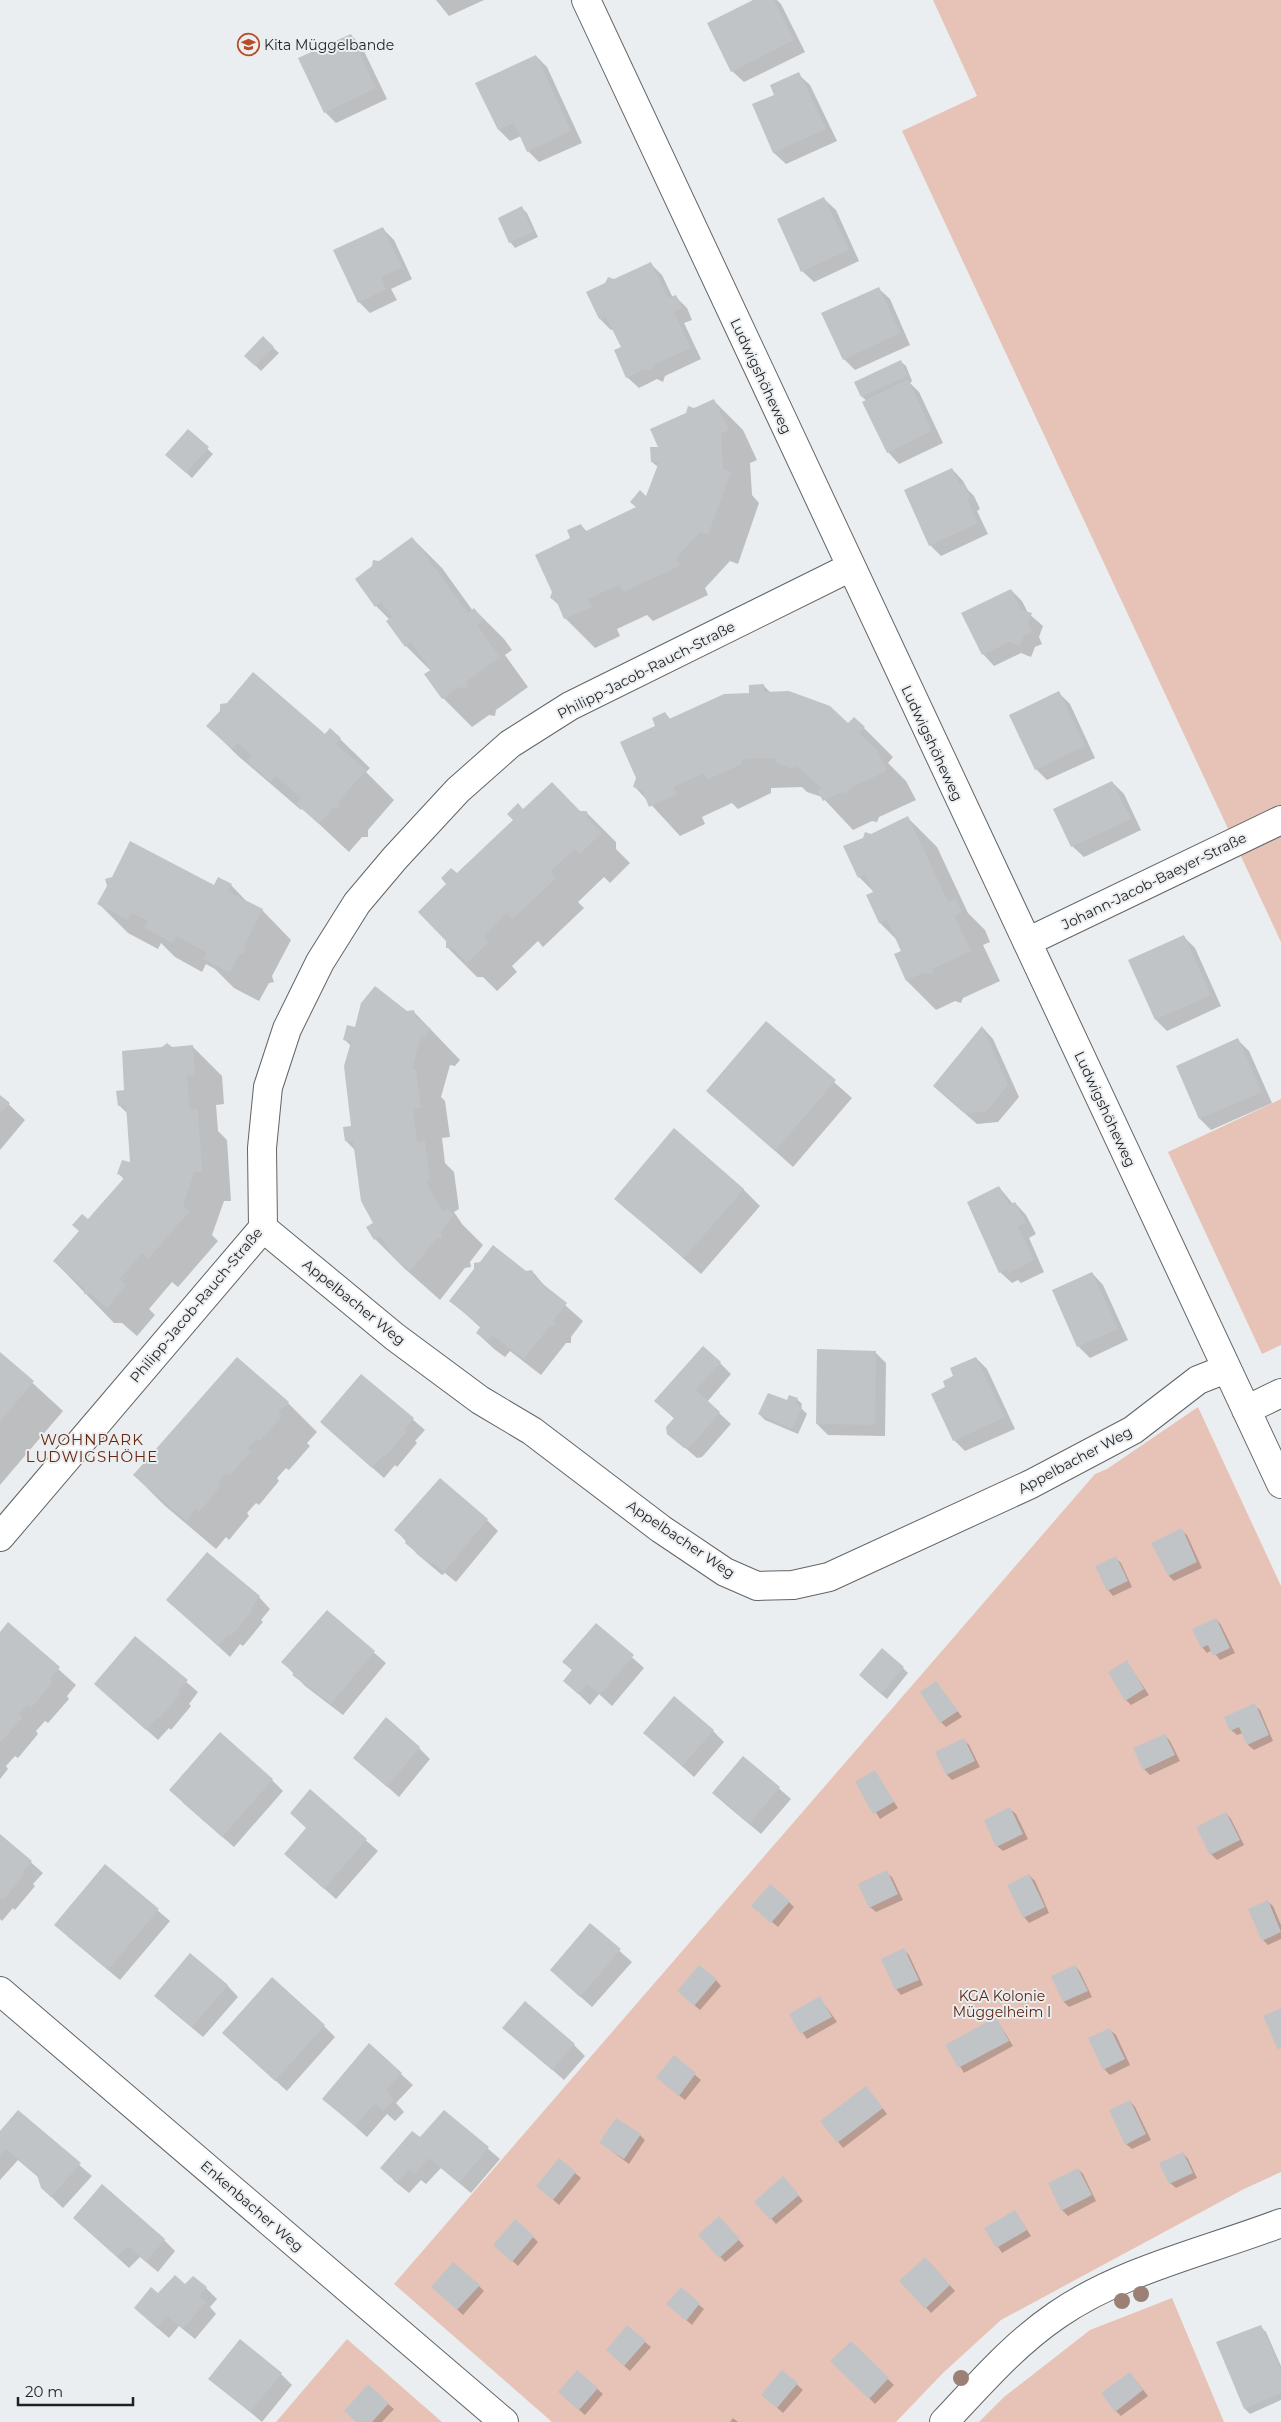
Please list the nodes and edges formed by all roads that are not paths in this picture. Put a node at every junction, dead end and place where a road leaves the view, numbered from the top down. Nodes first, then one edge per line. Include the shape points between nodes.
1 (586, 0) edge
2 (851, 568) junction
3 (1281, 820) edge
4 (1027, 942) junction
5 (263, 1228) junction
6 (1226, 1369) junction
7 (1281, 1393) edge
8 (1246, 1410) junction
9 (1281, 1484) edge
10 (0, 1537) edge
11 (0, 1991) edge
12 (1281, 2223) edge
13 (504, 2422) edge
14 (944, 2422) edge

1 - 2 street, Ludwigshöheweg
2 - 4 street, Ludwigshöheweg
2 - 5 street, Philipp-Jacob-Rauch-Straße via 570,706 510,744 458,790 395,858 358,903 324,954 287,1030 268,1087 262,1148
3 - 4 street, Johann-Jacob-Baeyer-Straße
4 - 6 street, Ludwigshöheweg
5 - 6 street, Appelbacher Weg via 395,1337 480,1400 532,1431 661,1529 725,1572 757,1586 793,1585 829,1577 1031,1484 1133,1430 1198,1380
5 - 10 street, Philipp-Jacob-Rauch-Straße
6 - 8 street, Ludwigshöheweg
7 - 8 street
8 - 9 street, Ludwigshöheweg
11 - 13 street, Enkenbacher Weg
12 - 14 street via 1168,2262 1098,2292 1057,2314 1013,2348

